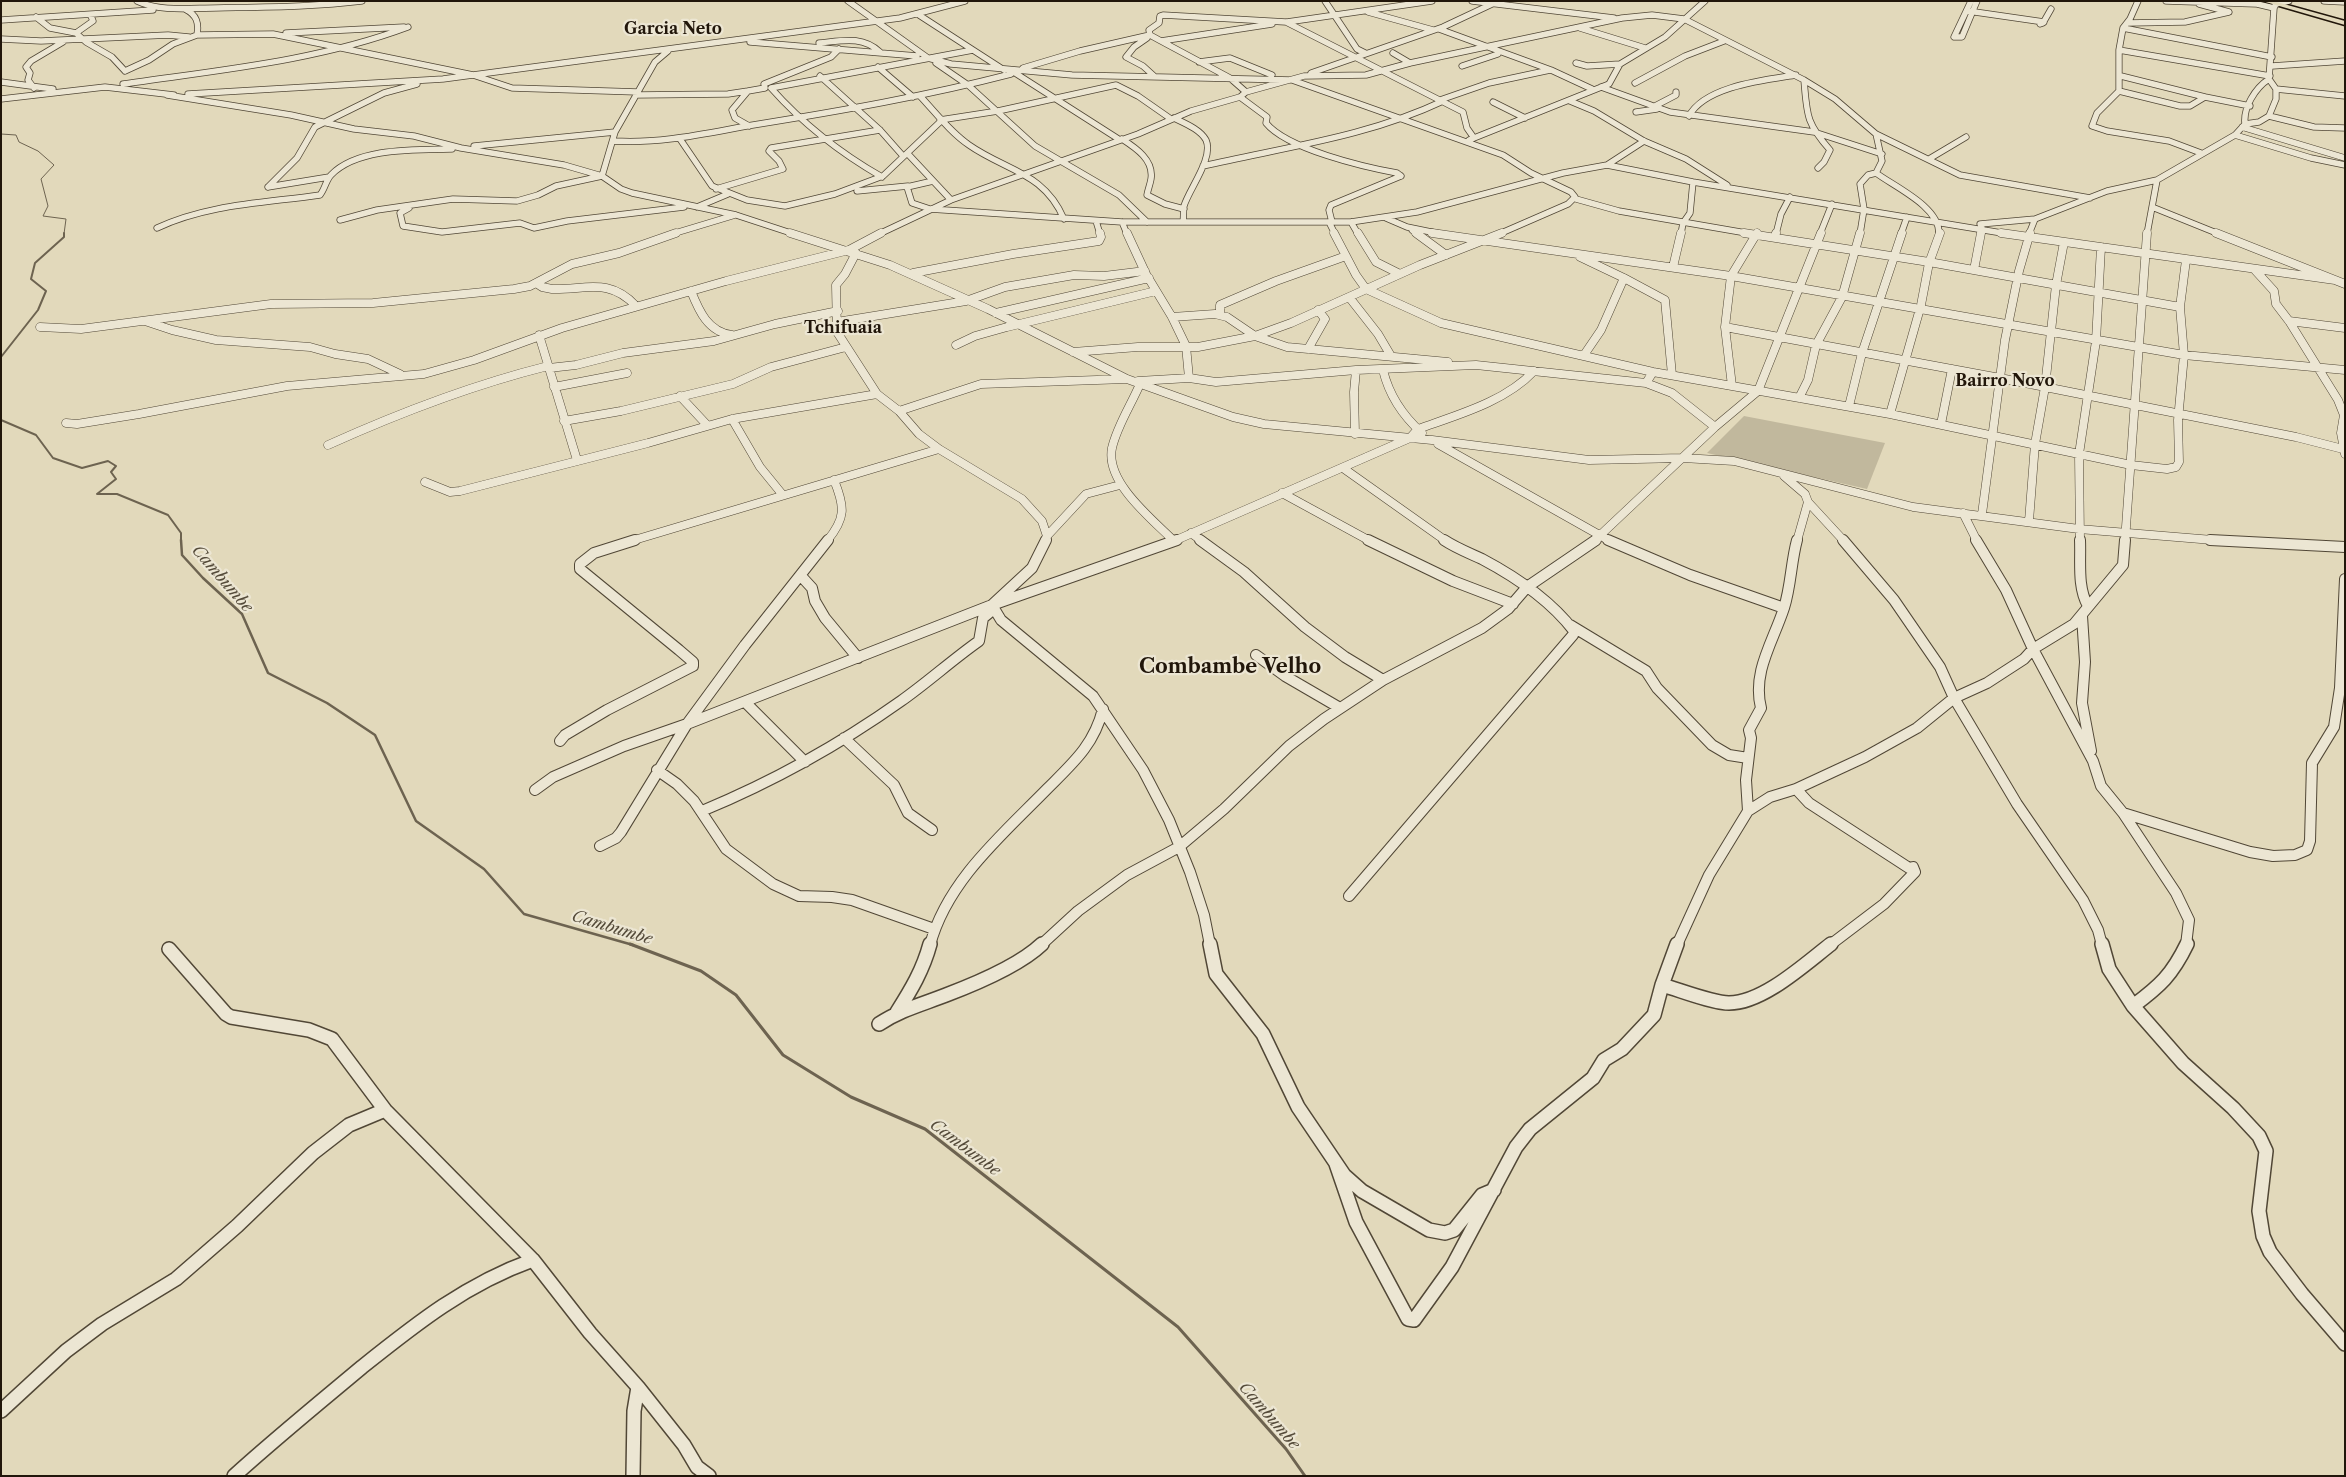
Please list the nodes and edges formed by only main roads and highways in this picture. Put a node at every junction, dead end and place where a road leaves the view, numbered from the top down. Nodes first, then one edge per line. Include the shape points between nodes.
1 (2265, 1) edge
2 (2345, 23) edge

1 - 2 main road

